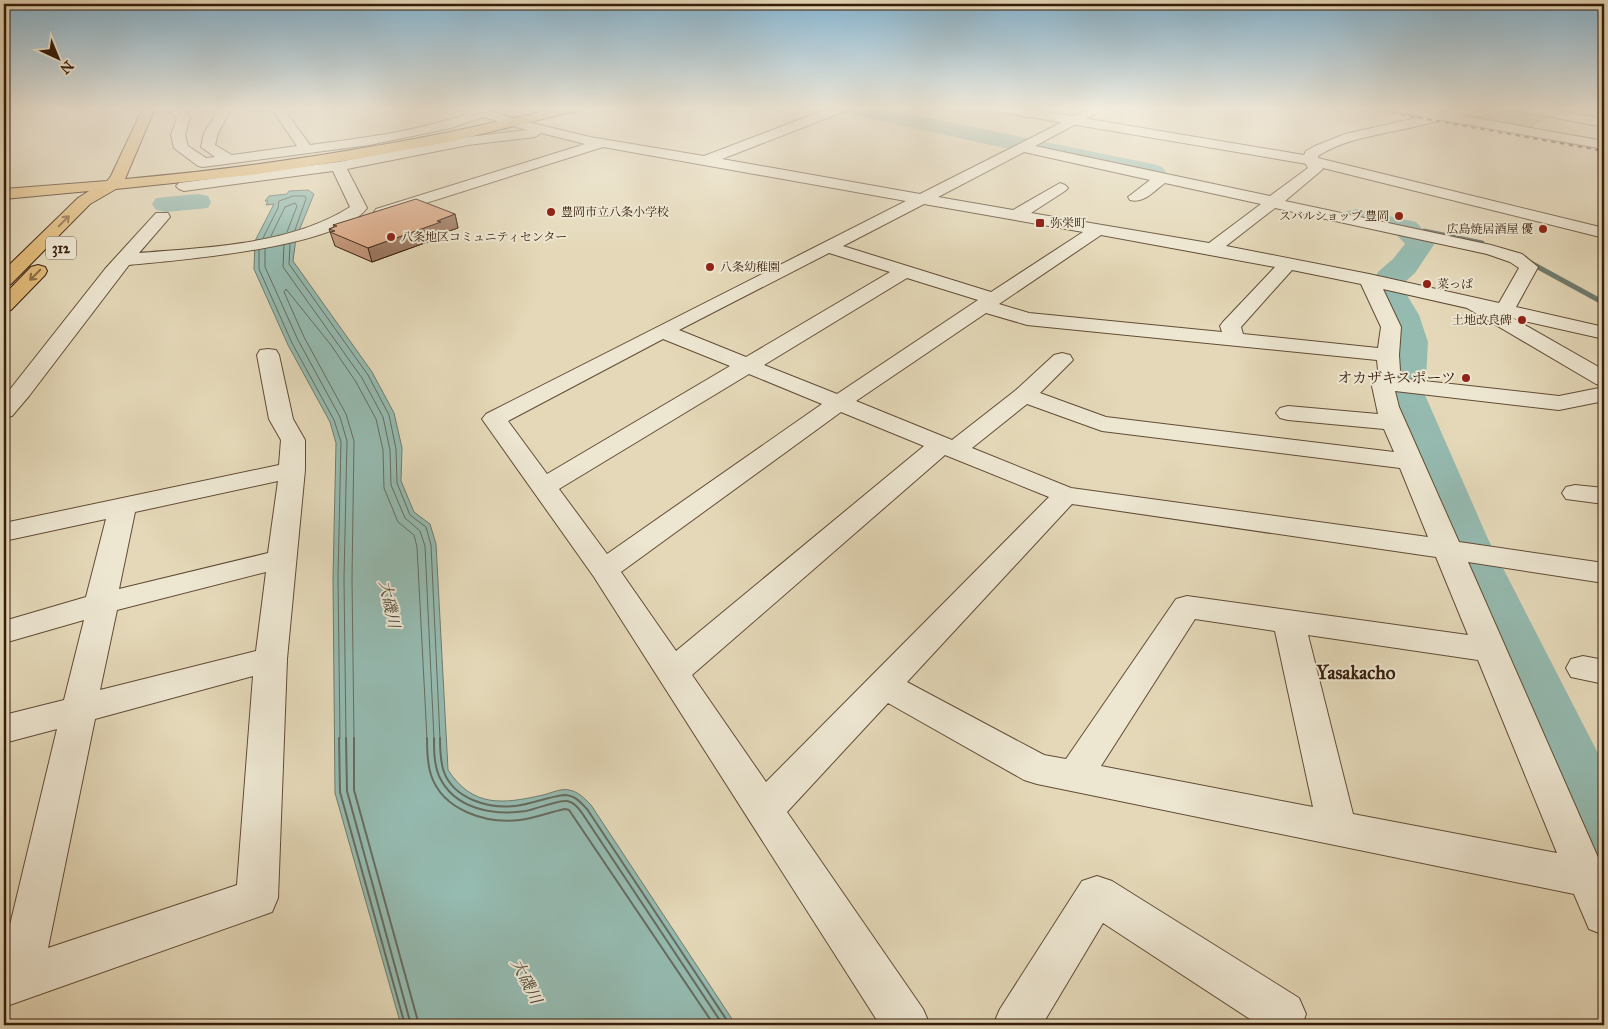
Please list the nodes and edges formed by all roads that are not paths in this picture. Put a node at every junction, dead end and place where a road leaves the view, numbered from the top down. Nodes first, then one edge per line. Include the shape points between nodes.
1 (126, 156) edge
2 (188, 156) edge
3 (223, 156) edge
4 (261, 156) edge
5 (347, 156) edge
6 (390, 156) edge
7 (557, 156) edge
8 (677, 156) edge
9 (718, 156) edge
10 (1008, 156) edge
11 (1061, 156) edge
12 (1282, 156) edge
13 (1311, 156) edge
14 (230, 160) junction
15 (705, 161) junction
16 (1311, 161) junction
17 (338, 166) junction
18 (204, 173) junction
19 (1162, 178) junction
20 (114, 182) junction
21 (68, 185) junction
22 (184, 186) dead end
23 (4, 187) edge
24 (1060, 188) dead end
25 (4, 194) edge
26 (1136, 196) dead end
27 (924, 199) junction
28 (1273, 202) junction
29 (1016, 215) junction
30 (370, 216) edge
31 (162, 217) dead end
32 (1099, 224) junction
33 (84, 225) dead end
34 (1604, 233) edge
35 (828, 247) junction
36 (1212, 249) junction
37 (51, 258) dead end
38 (124, 260) junction
39 (1288, 264) junction
40 (905, 271) junction
41 (4, 280) edge
42 (1369, 280) junction
43 (989, 302) junction
44 (1474, 304) junction
45 (4, 306) edge
46 (1505, 310) junction
47 (662, 331) junction
48 (1604, 333) edge
49 (1235, 340) junction
50 (268, 355) dead end
51 (1062, 360) dead end
52 (746, 366) junction
53 (1389, 374) junction
54 (1604, 379) edge
55 (1604, 394) edge
56 (1024, 395) junction
57 (837, 404) junction
58 (4, 410) edge
59 (1288, 413) dead end
60 (1394, 423) junction
61 (948, 448) junction
62 (1410, 462) junction
63 (292, 470) junction
64 (544, 487) junction
65 (1575, 493) dead end
66 (1066, 495) junction
67 (1604, 496) edge
68 (122, 505) junction
69 (4, 532) edge
70 (1451, 550) junction
71 (281, 559) junction
72 (604, 570) junction
73 (1604, 573) edge
74 (101, 603) junction
75 (1289, 621) junction
76 (4, 632) edge
77 (1490, 650) junction
78 (271, 659) junction
79 (673, 672) junction
80 (883, 684) junction
81 (80, 709) junction
82 (4, 730) edge
83 (1074, 777) junction
84 (765, 809) junction
85 (1337, 829) junction
86 (1596, 890) edge
87 (12, 982) edge
88 (907, 1025) edge
89 (1016, 1025) edge
90 (1279, 1025) edge

1 - 20 highway, 312
2 - 18 street
3 - 14 street
4 - 14 street
5 - 18 highway
6 - 17 street
7 - 30 street
8 - 15 street
9 - 15 street
10 - 27 street
11 - 19 street
12 - 16 street
13 - 16 street
14 - 18 street
15 - 27 street
16 - 28 street via 1316,169
16 - 34 street
17 - 18 street
17 - 38 street via 359,208 337,223 314,233 243,246
18 - 20 highway
18 - 22 street
19 - 26 street
19 - 28 street
20 - 21 highway
20 - 33 highway, 312 via 108,198
41 -> 20 highway, 312 via 84,201
21 - 23 highway
21 - 25 highway
24 - 29 street
27 - 29 street
27 - 35 street
28 - 36 street
28 - 46 street via 1499,252 1526,264 1529,267
29 - 32 street
31 - 38 street
32 - 36 street
32 - 43 street
35 - 40 street
35 - 47 street
36 - 39 street
37 -> 45 highway, 312
38 - 58 street
39 - 42 street
39 - 49 street via 1230,326
40 - 43 street
40 - 52 street
42 - 44 street
42 - 53 street via 1391,327
43 - 49 street via 1027,319
43 - 57 street
44 - 46 street
44 - 54 street
46 - 48 street
47 - 52 street
47 - 64 street via 494,419
49 - 53 street
50 - 63 street via 281,419 293,440
51 - 56 street
52 - 57 street
52 - 64 street
53 - 55 street via 1418,387 1559,404
53 - 60 street via 1383,386
56 - 61 street
56 - 62 street via 1102,424
57 - 61 street
57 - 72 street
59 - 60 street
60 - 62 street
61 - 66 street
61 - 79 street
62 - 70 street
63 - 68 street
63 - 71 street
64 - 72 street
65 - 67 street
66 - 70 street
66 - 80 street
68 - 69 street
68 - 74 street
70 - 73 street
70 - 77 street
71 - 74 street
71 - 78 street
72 - 79 street
74 - 76 street
74 - 81 street
75 - 77 street
75 - 83 street via 1187,606
75 - 85 street
77 - 86 street
78 - 81 street
78 - 87 street via 257,898
79 - 84 street
80 - 83 street via 1037,769
80 - 84 street
81 - 82 street
81 - 87 street
83 - 85 street
84 - 88 street
85 - 86 street
89 - 90 street via 1097,895 1283,1014

